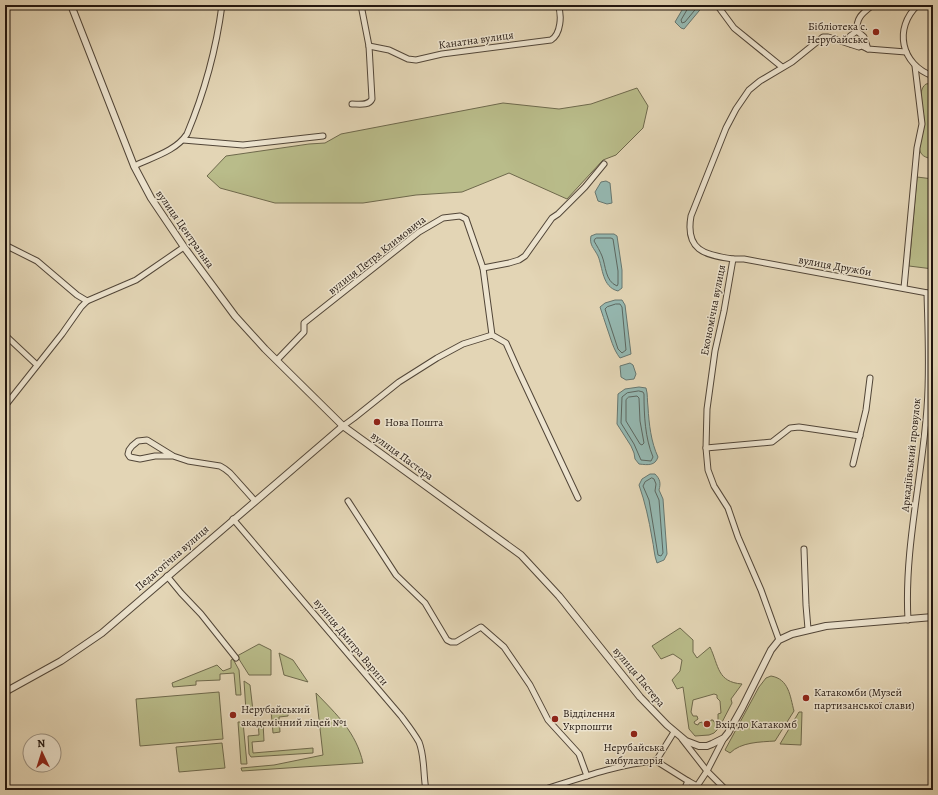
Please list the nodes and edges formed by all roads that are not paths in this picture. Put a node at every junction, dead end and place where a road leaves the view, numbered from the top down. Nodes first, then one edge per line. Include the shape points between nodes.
1 (10, 5) edge
2 (71, 5) edge
3 (222, 5) edge
4 (361, 5) edge
5 (558, 5) edge
6 (717, 5) edge
7 (873, 5) edge
8 (918, 5) edge
9 (5, 8) edge
10 (857, 31) junction
11 (851, 44) junction
12 (864, 44) junction
13 (368, 46) junction
14 (906, 52) junction
15 (915, 66) junction
16 (782, 67) junction
17 (933, 76) edge
18 (352, 104) dead end
19 (324, 136) dead end
20 (183, 140) junction
21 (604, 164) dead end
22 (134, 166) junction
23 (5, 244) edge
24 (184, 247) junction
25 (733, 260) junction
26 (483, 268) junction
27 (904, 288) junction
28 (930, 293) edge
29 (87, 302) junction
30 (5, 335) edge
31 (492, 335) junction
32 (277, 360) junction
33 (37, 364) junction
34 (870, 378) dead end
35 (5, 406) edge
36 (343, 426) junction
37 (860, 436) junction
38 (706, 448) junction
39 (173, 456) junction
40 (854, 464) dead end
41 (578, 498) dead end
42 (255, 501) junction
43 (348, 502) dead end
44 (233, 519) junction
45 (804, 548) dead end
46 (167, 576) junction
47 (933, 617) edge
48 (908, 620) junction
49 (808, 630) junction
50 (779, 640) junction
51 (236, 658) dead end
52 (5, 692) edge
53 (674, 732) junction
54 (680, 737) junction
55 (724, 738) junction
56 (656, 761) junction
57 (707, 771) junction
58 (587, 776) junction
59 (688, 781) junction
60 (933, 787) edge
61 (426, 790) edge
62 (543, 790) edge
63 (684, 790) edge
64 (726, 790) edge
65 (931, 790) edge

1 - 9 street
2 - 22 street, вулиця Центральна
3 - 20 street via 211,67 188,134
4 - 13 street
5 - 13 street, Канатна вулиця via 560,13 557,33 551,40 442,54 416,60 389,50
6 - 16 street via 734,28
7 - 10 street via 860,16 856,24
8 - 14 street via 910,13 904,27
10 - 11 street via 850,36
10 - 12 street via 864,37
11 - 12 street, Економічна вулиця
11 - 16 street, Економічна вулиця via 828,37 821,38
12 - 14 street via 868,49
13 - 18 street via 372,99 368,103
14 - 15 street
15 - 17 street
15 - 27 street via 922,124 917,148
16 - 25 street, Економічна вулиця via 749,90 736,109 691,216 689,226 694,244 708,255
19 - 20 street via 243,145
20 - 22 street
21 - 26 street via 585,187 552,218 525,256 509,263
22 - 24 street, вулиця Центральна via 151,198
23 - 29 street via 38,262
24 - 29 street via 136,280
24 - 32 street, вулиця Центральна via 235,316
25 - 27 street, вулиця Дружби via 744,259
25 - 38 street, Економічна вулиця via 715,351 707,409
26 - 31 street, вулиця Петра Климовича
26 - 32 street, вулиця Петра Климовича via 466,219 460,216 443,218 384,258 304,323 304,332
27 - 28 street, вулиця Дружби
28 - 48 street, Аркадіївський провулок via 927,407 909,560
29 - 33 street
30 - 33 street
31 - 36 street via 463,344 437,358 398,382
31 - 41 street via 506,343
32 - 36 street, вулиця Центральна
33 - 35 street
34 - 37 street
36 - 42 street, Педагогічна вулиця
36 - 53 street, вулиця Пастера via 521,555 558,596 640,697
37 - 38 street via 800,427 790,428 772,442
37 - 40 street
38 - 50 street, Економічна вулиця via 710,478 728,508
39 - 39 street via 148,440 138,441 128,454 135,459
39 - 42 street via 220,466
42 - 44 street, Педагогічна вулиця
43 - 58 street via 396,575 425,603 447,640 456,642 481,627 504,647 530,685 548,720 579,754
44 - 46 street, Педагогічна вулиця
44 - 61 street, вулиця Дмитра Вариги via 414,733 422,754
45 - 49 street
46 - 51 street
46 - 52 street, Педагогічна вулиця via 102,633 41,673
47 - 48 street
48 - 49 street via 826,626
49 - 50 street
50 - 55 street via 771,650
53 - 54 street, вулиця Пастера
53 - 56 street
54 - 55 street, вулиця Пастера via 699,746 712,744
54 - 57 street
55 - 57 street
56 - 58 street
56 - 59 street
57 - 59 street via 697,786
57 - 64 street
58 - 62 street
59 - 63 street
60 - 65 street

